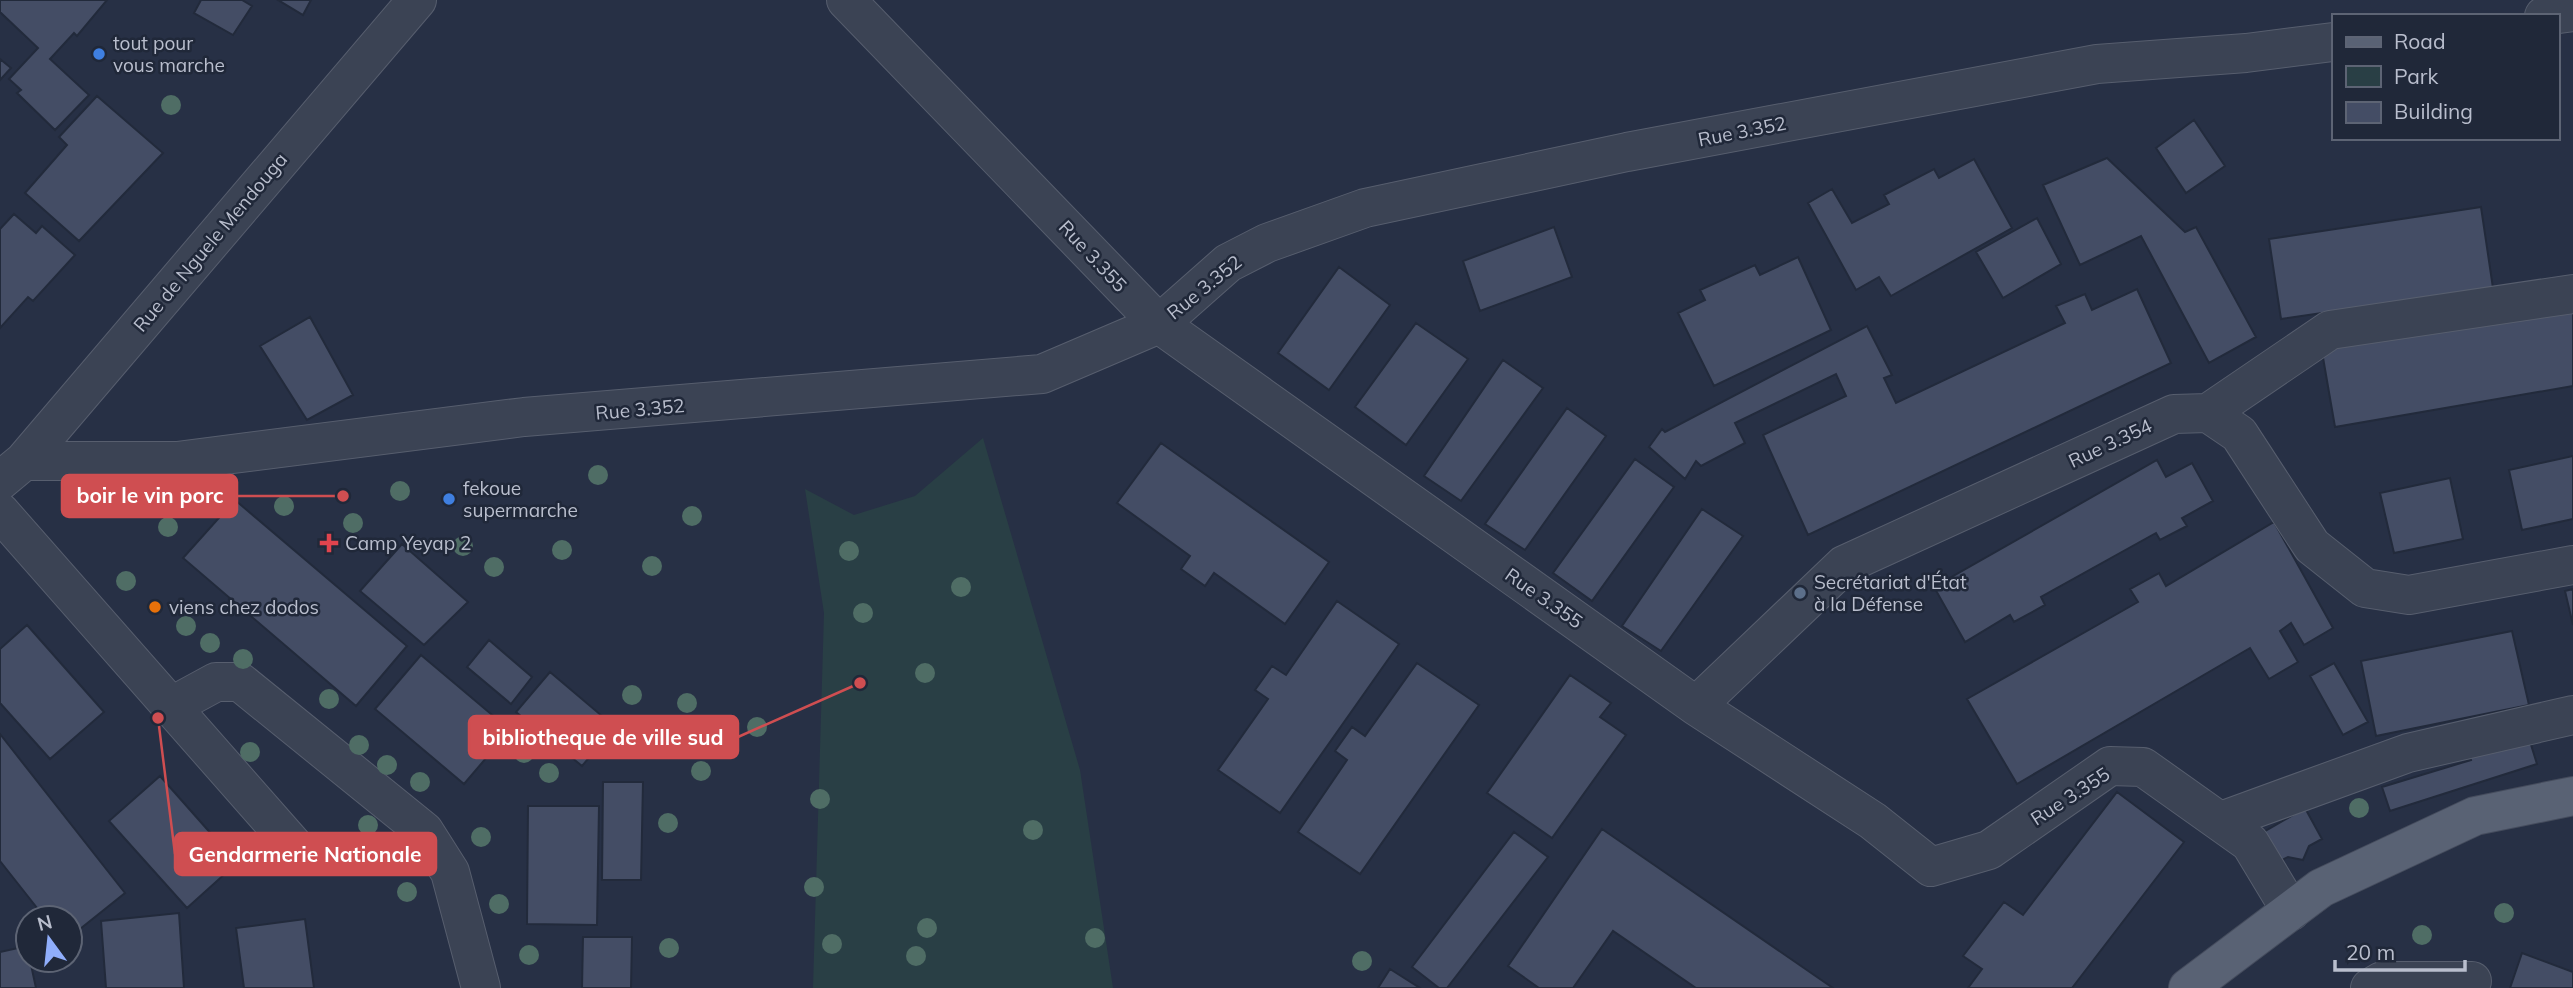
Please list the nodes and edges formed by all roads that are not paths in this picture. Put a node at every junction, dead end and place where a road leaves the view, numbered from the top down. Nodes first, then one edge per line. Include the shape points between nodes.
1 (417, 0) edge
2 (846, 0) edge
3 (2332, 42) edge
4 (2573, 294) edge
5 (1159, 324) junction
6 (2208, 413) junction
7 (12, 471) edge
8 (0, 512) edge
9 (2573, 565) edge
10 (1696, 705) junction
11 (170, 707) junction
12 (2573, 715) edge
13 (2573, 796) edge
14 (2221, 821) junction
15 (300, 853) dead end
16 (2291, 911) junction
17 (2472, 981) dead end
18 (481, 988) edge
19 (2188, 988) edge
20 (2370, 988) edge

1 - 7 street, Rue de Nguele Mendouga
2 - 5 street, Rue 3.355
3 - 5 street, Rue 3.352 via 2097,64 1627,152 1365,208 1267,243 1228,263
4 - 6 street via 2330,330
5 - 7 street, Rue 3.352 via 1042,373 524,417 177,461
5 - 10 street, Rue 3.355
6 - 9 street via 2239,434 2312,546 2365,588 2409,596
6 - 10 street, Rue 3.354 via 2174,414 1844,565
8 - 11 street
10 - 14 street, Rue 3.355 via 1873,821 1931,867 1989,850 2110,766 2143,767
11 - 15 street
11 - 18 street via 216,681 240,682 424,831 450,872
12 - 14 street via 2409,753
13 - 16 main road via 2475,816 2321,888
14 - 16 street, Rue 3.355 via 2250,843
16 - 19 main road
17 - 20 street via 2382,981

